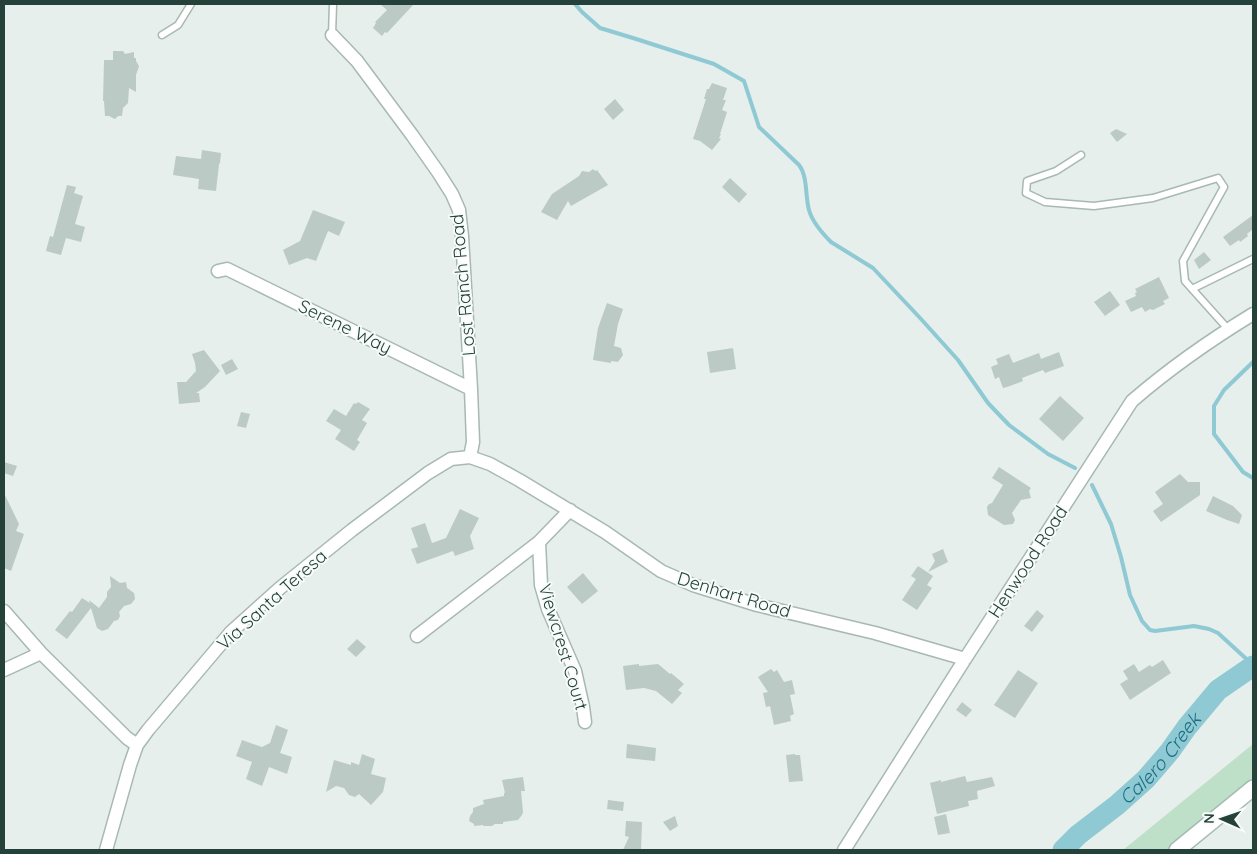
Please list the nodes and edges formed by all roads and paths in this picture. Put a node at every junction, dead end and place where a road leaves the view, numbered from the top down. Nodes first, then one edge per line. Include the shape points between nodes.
1 (191, 4) edge
2 (333, 4) edge
3 (162, 35) dead end
4 (332, 35) joint
5 (1081, 154) dead end
6 (1253, 260) edge
7 (218, 271) dead end
8 (1192, 290) junction
9 (1253, 314) edge
10 (1228, 329) junction
11 (471, 389) junction
12 (470, 457) junction
13 (570, 510) junction
14 (539, 542) junction
15 (4, 611) edge
16 (417, 636) dead end
17 (41, 653) junction
18 (965, 659) junction
19 (4, 670) edge
20 (585, 722) dead end
21 (137, 745) junction
22 (1253, 788) edge
23 (106, 850) edge
24 (844, 850) edge
25 (1177, 850) edge

1 - 3 lane via 178,25
2 - 4 lane
4 - 11 street, Lost Ranch Road via 357,61 412,135 452,194 459,210
5 - 8 lane via 1056,171 1027,181 1026,193 1045,202 1094,206 1153,198 1218,178 1224,187 1183,261 1185,281
6 - 8 lane
7 - 11 street, Serene Way via 227,269
8 - 10 lane
9 - 10 street, Henwood Road
10 - 18 street, Henwood Road via 1132,401
11 - 12 street, Lost Ranch Road
12 - 13 street, Denhart Road via 490,464
12 - 21 street, Via Santa Teresa via 451,459 428,473 280,588 231,632
13 - 14 street
13 - 18 street, Denhart Road via 661,571 693,585
14 - 16 street
14 - 20 street, Viewcrest Court via 541,585 574,671
15 - 17 street
17 - 19 street
17 - 21 street
18 - 24 street, Henwood Road
21 - 23 street, Via Santa Teresa
22 - 25 street

